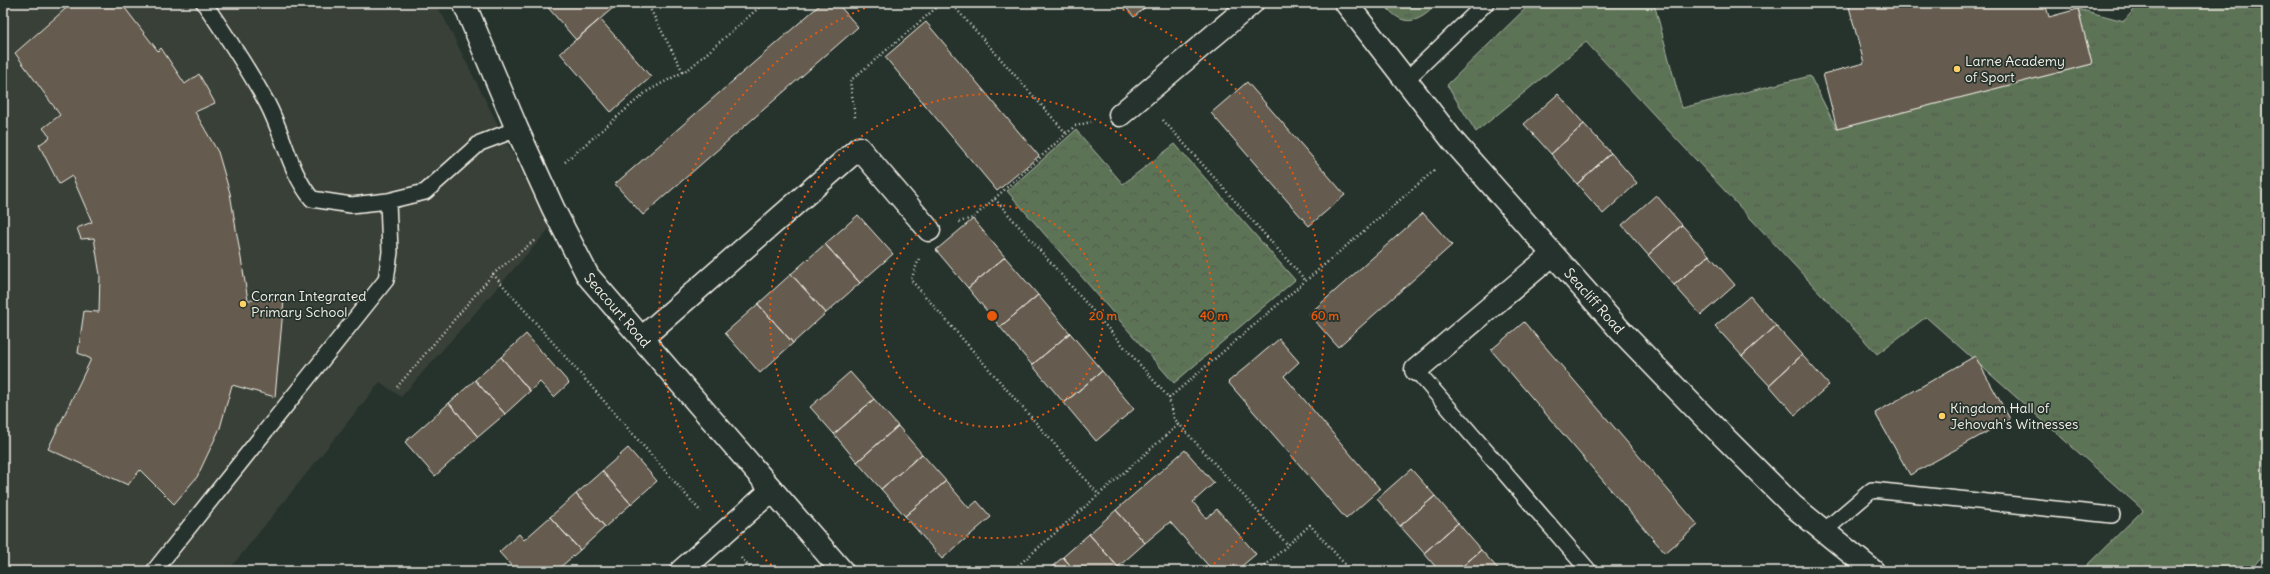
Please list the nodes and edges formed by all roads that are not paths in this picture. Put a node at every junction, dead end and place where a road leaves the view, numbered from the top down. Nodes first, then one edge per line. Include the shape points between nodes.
1 (204, 3) edge
2 (464, 3) edge
3 (1346, 3) edge
4 (1486, 3) edge
5 (1249, 4) edge
6 (1406, 80) junction
7 (1120, 115) road end
8 (517, 129) junction
9 (388, 201) junction
10 (929, 230) road end
11 (1552, 254) junction
12 (642, 338) junction
13 (1416, 370) joint
14 (772, 490) junction
15 (2112, 515) dead end
16 (1824, 531) junction
17 (154, 571) edge
18 (681, 571) edge
19 (842, 571) edge
20 (1589, 571) edge
21 (1872, 571) edge

1 - 9 lane via 267,104 300,184 312,199 351,205
2 - 8 street, Seacourt Road
3 - 6 street, Seacliff Road
4 - 6 lane
5 - 7 street
6 - 11 street, Seacliff Road via 1460,149
8 - 9 lane via 480,143 425,192
8 - 12 street, Seacourt Road via 588,276
9 - 17 lane via 390,252 386,280
10 - 12 street via 859,148
11 - 13 street
11 - 16 street, Seacliff Road via 1620,330 1705,418 1793,506
12 - 14 street, Seacourt Road
13 - 20 lane
14 - 18 street
14 - 19 street, Seacourt Road
15 - 16 lane via 1872,490
16 - 21 street, Seacliff Road

